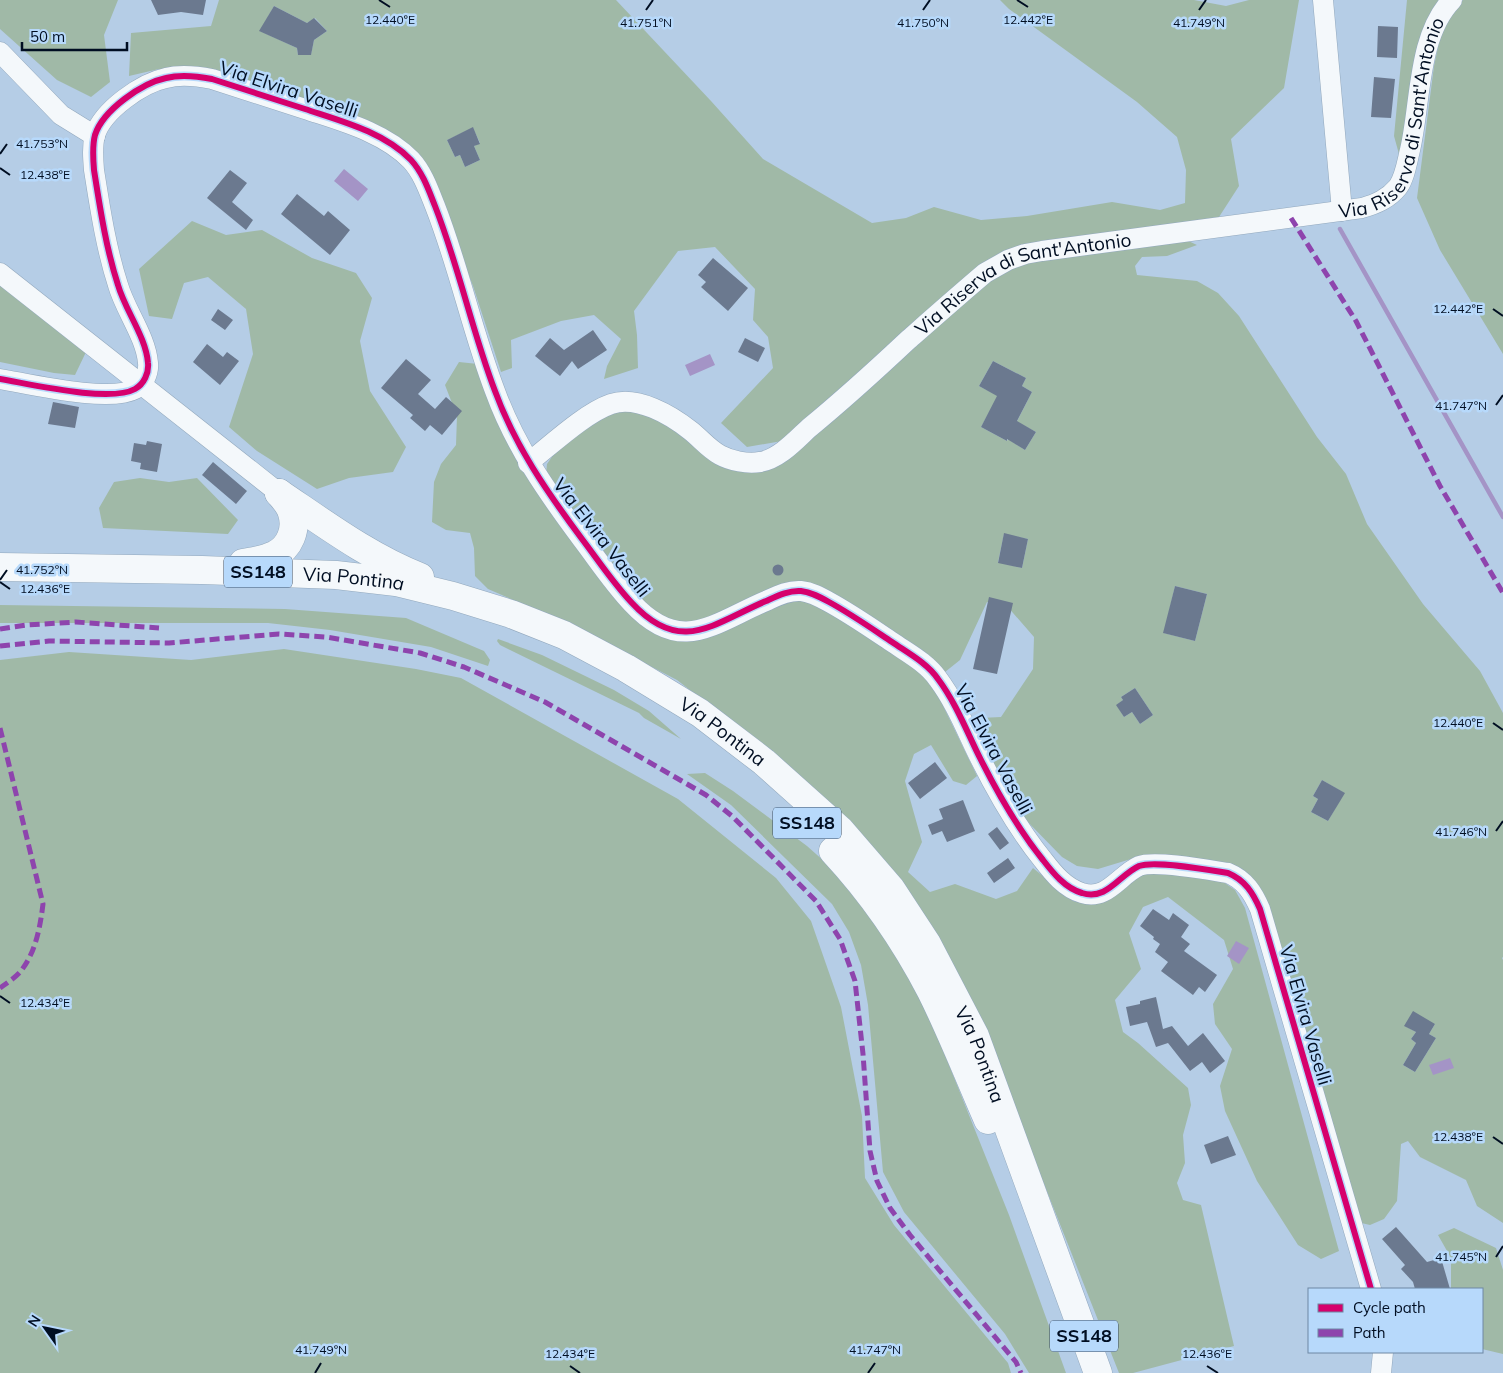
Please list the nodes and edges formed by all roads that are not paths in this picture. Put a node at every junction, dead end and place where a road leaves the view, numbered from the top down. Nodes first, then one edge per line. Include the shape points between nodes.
1 (1323, 0) edge
2 (1452, 0) edge
3 (0, 52) edge
4 (95, 136) junction
5 (1342, 211) junction
6 (0, 272) edge
7 (0, 379) edge
8 (141, 385) junction
9 (528, 463) junction
10 (279, 493) junction
11 (0, 567) edge
12 (202, 570) junction
13 (0, 586) edge
14 (511, 614) junction
15 (1371, 1288) edge
16 (1383, 1353) edge
17 (1080, 1373) edge
18 (1098, 1373) edge
19 (1381, 1373) edge

1 - 5 street
2 - 5 street, Via Riserva di Sant'Antonio via 1431,35 1413,140 1399,185 1376,204
3 - 4 street via 61,115
4 - 8 street, Via Elvira Vaselli via 94,170 112,266 148,362 147,375
4 - 9 street, Via Elvira Vaselli via 113,109 138,90 160,79 188,76 212,78 336,119 369,132 398,149 416,167 430,194 493,388
5 - 9 street, Via Riserva di Sant'Antonio via 1087,244 1025,254 1008,260 985,273 779,454 761,462 728,459 669,416 627,402 613,404 597,412
6 - 8 street
7 - 8 street via 98,393 125,392
8 - 10 street
9 - 15 street, Via Elvira Vaselli via 617,586 643,615 658,624 677,631 698,631 783,593 802,591 848,613 922,663 949,694 1017,825 1046,864 1070,888 1086,895 1097,895 1132,870 1150,863 1228,874 1247,886 1260,909
10 - 12 highway via 290,507 294,527 282,551 260,560
10 - 14 highway via 384,561 461,590
11 - 12 highway, Via Pontina / SS148
12 - 14 highway, Via Pontina / SS148 via 336,575 396,582
13 - 17 highway, Via Pontina / SS148 via 294,589 394,601 504,631 556,652 634,694 742,765 802,818 853,873 909,951 932,992 994,1135
14 - 18 highway, Via Pontina / SS148 via 564,636 626,668 700,713 813,805 846,836 891,890 927,944 975,1036
16 - 19 street

